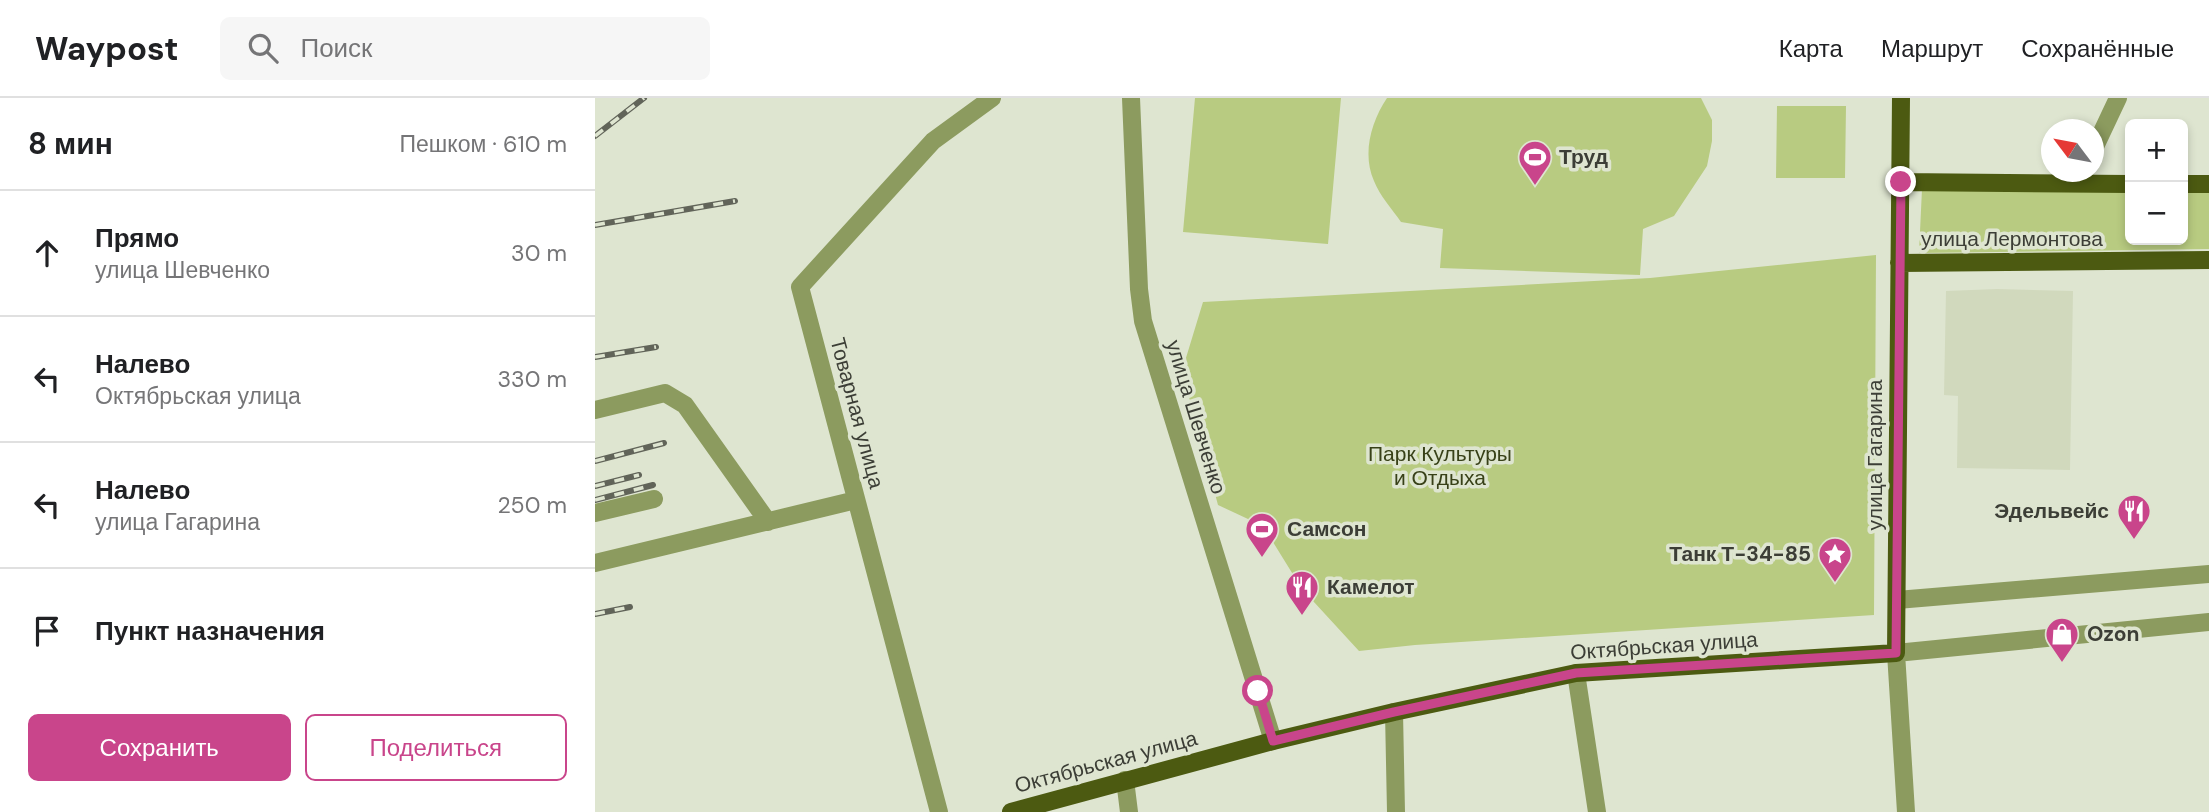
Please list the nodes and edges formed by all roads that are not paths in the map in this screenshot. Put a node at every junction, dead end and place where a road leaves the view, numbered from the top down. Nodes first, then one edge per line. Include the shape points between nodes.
1 (992, 98) edge
2 (1131, 98) edge
3 (1901, 98) edge
4 (2118, 98) edge
5 (2104, 129) edge
6 (2041, 178) edge
7 (2104, 180) edge
8 (1901, 182) junction
9 (2125, 183) edge
10 (2188, 184) edge
11 (2209, 184) edge
12 (2209, 260) edge
13 (1899, 263) junction
14 (597, 407) edge
15 (654, 499) dead end
16 (856, 500) junction
17 (595, 513) edge
18 (768, 522) junction
19 (595, 563) edge
20 (2209, 574) edge
21 (1897, 600) junction
22 (2209, 622) edge
23 (1896, 653) junction
24 (1576, 673) junction
25 (1394, 712) junction
26 (1273, 741) junction
27 (1125, 780) junction
28 (939, 812) edge
29 (1011, 812) edge
30 (1129, 812) edge
31 (1396, 812) edge
32 (1597, 812) edge
33 (1906, 812) edge

1 - 16 street, Товарная улица via 933,141 800,287
2 - 26 street, улица Шевченко via 1143,321
3 - 8 main road, улица Гагарина
4 - 5 street
6 - 8 main road
7 - 9 main road
8 - 13 main road, улица Гагарина
10 - 11 main road
12 - 13 main road, улица Лермонтова
13 - 21 main road, улица Гагарина
14 - 18 street via 665,393 685,405
15 - 17 street
16 - 18 street
16 - 28 street, Товарная улица
18 - 19 street
20 - 21 street
21 - 23 main road, улица Гагарина
22 - 23 street, Октябрьская улица
23 - 24 main road, Октябрьская улица
23 - 33 street, улица Гагарина
24 - 25 main road, Октябрьская улица
24 - 32 street
25 - 26 main road, Октябрьская улица
25 - 31 street
26 - 27 main road, Октябрьская улица
27 - 29 main road, Октябрьская улица
27 - 30 street

